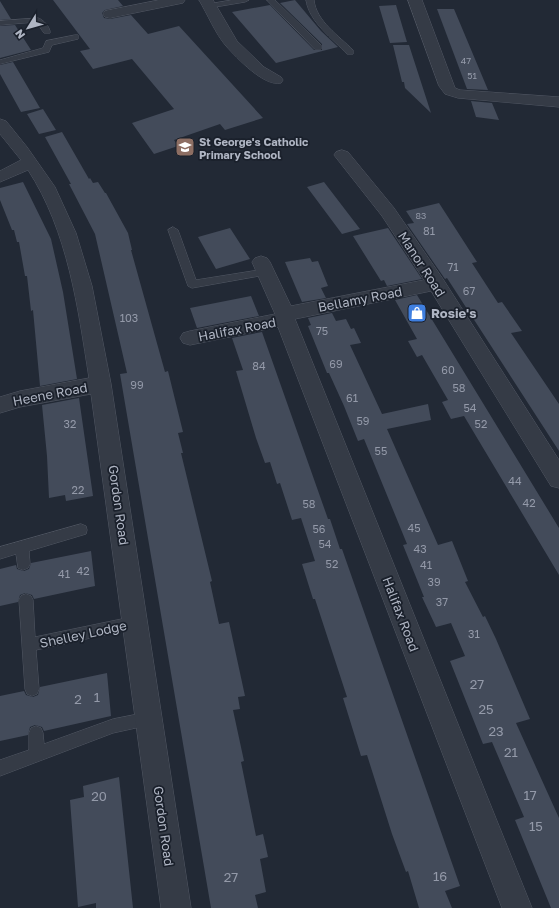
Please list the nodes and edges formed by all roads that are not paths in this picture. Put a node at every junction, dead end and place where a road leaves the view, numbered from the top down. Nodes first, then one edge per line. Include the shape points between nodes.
1 (178, 0) edge
2 (245, 0) edge
3 (271, 0) edge
4 (310, 0) edge
5 (415, 0) edge
6 (207, 3) edge
7 (110, 14) dead end
8 (0, 23) edge
9 (47, 31) dead end
10 (75, 37) dead end
11 (318, 47) dead end
12 (350, 52) dead end
13 (0, 62) edge
14 (276, 80) dead end
15 (559, 102) edge
16 (0, 124) edge
17 (342, 155) dead end
18 (30, 162) junction
19 (0, 177) edge
20 (173, 230) dead end
21 (263, 267) joint
22 (436, 284) junction
23 (285, 317) junction
24 (190, 338) dead end
25 (100, 384) junction
26 (0, 405) edge
27 (559, 479) edge
28 (80, 530) dead end
29 (22, 547) junction
30 (0, 554) edge
31 (23, 564) dead end
32 (26, 600) dead end
33 (136, 622) junction
34 (29, 645) junction
35 (32, 689) dead end
36 (149, 719) junction
37 (36, 733) dead end
38 (38, 754) junction
39 (0, 768) edge
40 (176, 908) edge
41 (516, 908) edge

1 - 7 street
2 - 6 lane
3 - 11 lane
4 - 12 lane via 313,13
5 - 15 street via 450,91 458,94
6 - 14 street via 231,43 259,70
8 - 9 lane via 38,20
10 - 13 lane via 49,43 46,50
16 - 18 street, Gordon Road
17 - 22 street, Manor Road via 388,212
18 - 19 street
18 - 25 street, Gordon Road via 44,181 70,240 82,282
20 - 21 lane via 192,284
21 - 23 street, Halifax Road
22 - 23 street, Bellamy Road via 298,311
22 - 27 street, Manor Road
23 - 24 street, Halifax Road
23 - 41 street, Halifax Road
25 - 26 street, Heene Road
25 - 33 street, Gordon Road
28 - 29 lane
29 - 30 lane
29 - 31 lane
32 - 34 lane, Shelley Lodge
33 - 34 lane, Shelley Lodge
33 - 36 street, Gordon Road
34 - 35 lane, Shelley Lodge
36 - 38 lane via 113,726
36 - 40 street, Gordon Road
37 - 38 lane
38 - 39 lane

